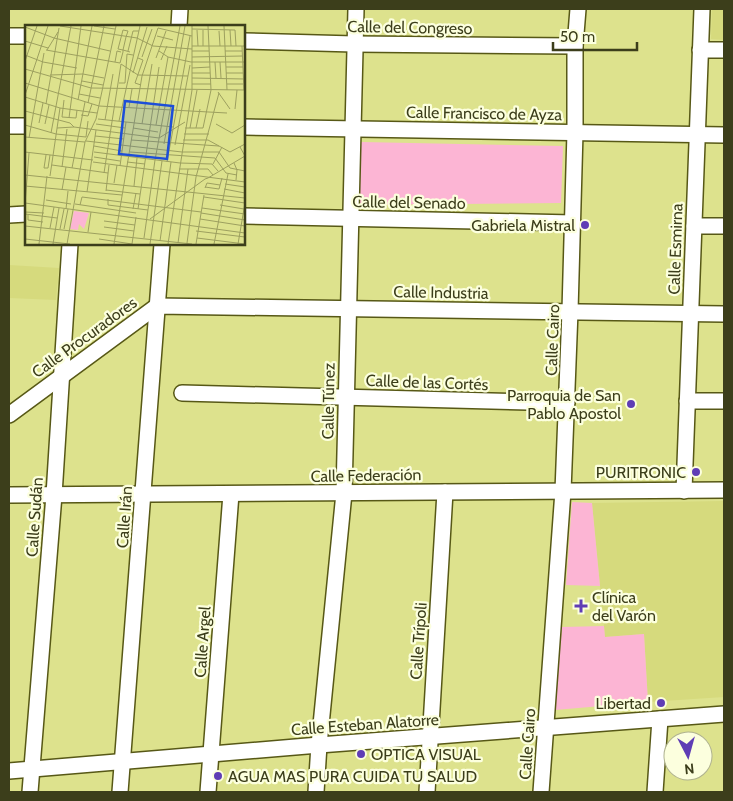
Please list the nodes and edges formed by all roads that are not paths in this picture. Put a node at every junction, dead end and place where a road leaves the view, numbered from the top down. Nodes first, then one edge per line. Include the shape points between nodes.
1 (180, 9) edge
2 (356, 9) edge
3 (578, 9) edge
4 (702, 9) edge
5 (179, 25) edge
6 (9, 36) edge
7 (25, 36) edge
8 (245, 41) edge
9 (354, 44) junction
10 (576, 46) junction
11 (700, 50) junction
12 (724, 50) edge
13 (9, 126) edge
14 (25, 126) edge
15 (245, 127) edge
16 (352, 129) junction
17 (575, 132) junction
18 (697, 134) junction
19 (724, 135) edge
20 (25, 214) edge
21 (9, 215) edge
22 (245, 216) edge
23 (350, 219) junction
24 (573, 223) junction
25 (694, 226) junction
26 (724, 226) edge
27 (70, 245) edge
28 (162, 245) edge
29 (157, 306) junction
30 (348, 308) junction
31 (570, 311) junction
32 (690, 313) junction
33 (724, 314) edge
34 (61, 376) junction
35 (182, 393) dead end
36 (346, 397) junction
37 (687, 401) junction
38 (724, 401) edge
39 (567, 403) junction
40 (9, 415) edge
41 (724, 490) edge
42 (684, 491) junction
43 (445, 492) junction
44 (563, 492) junction
45 (344, 493) junction
46 (231, 494) junction
47 (9, 495) edge
48 (54, 495) junction
49 (143, 495) junction
50 (724, 714) edge
51 (660, 719) junction
52 (546, 727) junction
53 (430, 736) junction
54 (319, 745) junction
55 (211, 753) junction
56 (123, 761) junction
57 (32, 769) junction
58 (9, 771) edge
59 (30, 792) edge
60 (120, 792) edge
61 (208, 792) edge
62 (316, 792) edge
63 (427, 792) edge
64 (541, 792) edge
65 (655, 792) edge

1 - 5 street
2 - 9 street, Calle Túnez
3 - 10 street, Calle Cairo
4 - 11 street, Calle Esmirna
6 - 7 street
8 - 9 street, Calle del Congreso
9 - 10 street, Calle del Congreso
9 - 16 street, Calle Túnez
10 - 17 street, Calle Cairo
11 - 12 street
11 - 18 street, Calle Esmirna
13 - 14 street
15 - 16 street, Calle Francisco de Ayza
16 - 17 street, Calle Francisco de Ayza
16 - 23 street, Calle Túnez
17 - 18 street, Calle Francisco de Ayza
17 - 24 street, Calle Cairo
18 - 19 street, Calle Francisco de Ayza
18 - 25 street, Calle Esmirna
20 - 21 street
22 - 23 street, Calle del Senado
23 - 24 street, Calle del Senado
23 - 30 street, Calle Túnez
24 - 31 street, Calle Cairo
25 - 26 street
25 - 32 street, Calle Esmirna
27 - 34 street, Calle Sudán
28 - 29 street, Calle Irán
29 - 30 street, Calle Industria
29 - 34 street, Calle Procuradores
29 - 49 street, Calle Irán
30 - 31 street, Calle Industria
30 - 36 street, Calle Túnez
31 - 32 street, Calle Industria
31 - 39 street, Calle Cairo
32 - 33 street, Calle Industria
32 - 37 street, Calle Esmirna
34 - 40 street, Calle Procuradores
34 - 48 street, Calle Sudán
35 - 36 street, Calle de las Cortés
36 - 39 street, Calle de las Cortés
36 - 45 street, Calle Túnez
37 - 38 street
37 - 42 street, Calle Esmirna
39 - 44 street, Calle Cairo
41 - 42 street, Calle Federación
42 - 44 street, Calle Federación
43 - 44 street, Calle Federación
43 - 45 street, Calle Federación
43 - 53 street, Calle Trípoli
44 - 52 street, Calle Cairo
45 - 46 street, Calle Federación
45 - 54 street, Calle Túnez
46 - 49 street, Calle Federación
46 - 55 street, Calle Argel
47 - 48 street, Calle Federación
48 - 49 street, Calle Federación
48 - 57 street, Calle Sudán
49 - 56 street, Calle Irán
50 - 51 street, Calle Esteban Alatorre
51 - 52 street, Calle Esteban Alatorre
51 - 65 street
52 - 53 street, Calle Esteban Alatorre
52 - 64 street, Calle Cairo
53 - 54 street, Calle Esteban Alatorre
53 - 63 street, Calle Trípoli
54 - 55 street, Calle Esteban Alatorre
54 - 62 street, Calle Túnez
55 - 56 street, Calle Esteban Alatorre
55 - 61 street, Calle Argel
56 - 57 street, Calle Esteban Alatorre
56 - 60 street, Calle Irán
57 - 58 street, Calle Esteban Alatorre
57 - 59 street, Calle Sudán

